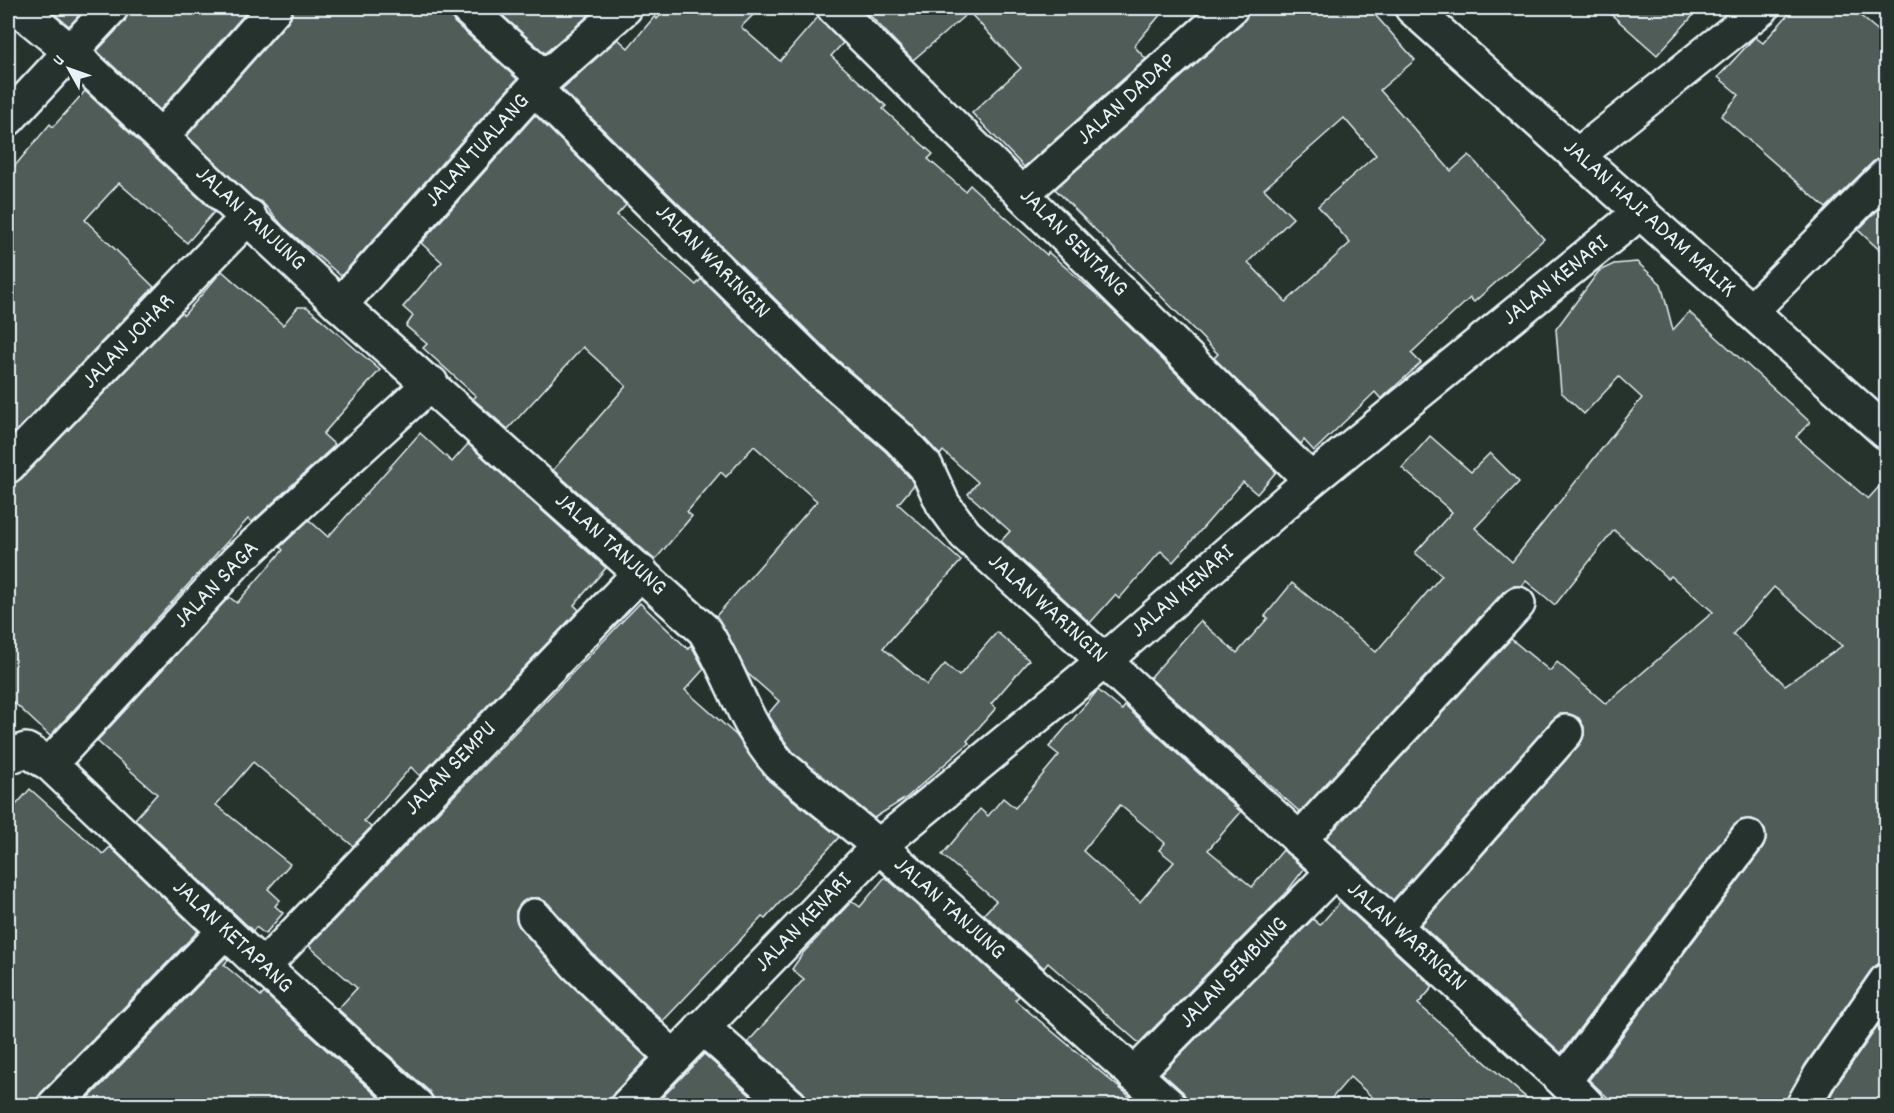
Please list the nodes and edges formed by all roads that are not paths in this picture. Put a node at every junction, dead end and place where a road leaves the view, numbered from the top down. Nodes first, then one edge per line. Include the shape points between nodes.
1 (18, 8) edge
2 (111, 8) edge
3 (275, 8) edge
4 (467, 8) edge
5 (625, 8) edge
6 (834, 8) edge
7 (1231, 8) edge
8 (1412, 8) edge
9 (1762, 8) edge
10 (71, 52) junction
11 (539, 83) junction
12 (8, 119) edge
13 (1541, 122) junction
14 (162, 136) junction
15 (1578, 155) junction
16 (1887, 175) edge
17 (1023, 193) junction
18 (249, 216) junction
19 (1628, 224) junction
20 (340, 305) junction
21 (1751, 311) junction
22 (1771, 340) junction
23 (431, 383) junction
24 (1887, 432) edge
25 (1887, 457) edge
26 (8, 466) edge
27 (1311, 480) junction
28 (641, 572) junction
29 (1518, 604) dead end
30 (1104, 661) junction
31 (1566, 732) dead end
32 (8, 757) edge
33 (50, 764) junction
34 (1749, 837) dead end
35 (1299, 840) junction
36 (879, 846) junction
37 (1334, 871) junction
38 (534, 915) dead end
39 (1395, 926) junction
40 (225, 931) junction
41 (263, 967) junction
42 (1887, 981) edge
43 (702, 1027) junction
44 (673, 1057) junction
45 (1134, 1075) junction
46 (1564, 1081) junction
47 (416, 1105) edge
48 (54, 1106) edge
49 (627, 1106) edge
50 (791, 1106) edge
51 (1170, 1106) edge
52 (1588, 1106) edge
53 (1803, 1106) edge

1 - 10 street, JALAN TANJUNG
2 - 10 street
3 - 14 street
4 - 11 street, JALAN WARINGIN
5 - 11 street, JALAN TUALANG
6 - 17 street, JALAN SENTANG
7 - 17 street, JALAN DADAP
8 - 13 street, JALAN HAJI ADAM MALIK
9 - 15 street
10 - 12 street
10 - 14 street, JALAN TANJUNG
11 - 20 street, JALAN TUALANG
11 - 30 street, JALAN WARINGIN via 820,370 899,438 926,467 943,504 965,534
13 - 15 street, JALAN HAJI ADAM MALIK
13 - 19 street via 1563,165
14 - 18 street, JALAN TANJUNG
15 - 21 street, JALAN HAJI ADAM MALIK
16 - 21 street
17 - 27 street, JALAN SENTANG
18 - 20 street, JALAN TANJUNG
18 - 26 street, JALAN JOHAR
19 - 22 street
19 - 27 street, JALAN KENARI
20 - 23 street, JALAN TANJUNG
21 - 22 street, JALAN HAJI ADAM MALIK
22 - 24 street, JALAN HAJI ADAM MALIK
22 - 25 street, JALAN HAJI ADAM MALIK
23 - 28 street, JALAN TANJUNG
23 - 33 street, JALAN SAGA via 237,561
27 - 30 street, JALAN KENARI
28 - 36 street, JALAN TANJUNG via 704,630 767,751
28 - 41 street, JALAN SEMPU
29 - 35 street
30 - 35 street, JALAN WARINGIN
30 - 36 street, JALAN KENARI
31 - 39 street
32 - 33 street via 26,750
33 - 40 street, JALAN KETAPANG
34 - 46 street
35 - 37 street, JALAN WARINGIN
36 - 43 street, JALAN KENARI
36 - 45 street, JALAN TANJUNG
37 - 39 street, JALAN WARINGIN
37 - 45 street, JALAN SEMBUNG
38 - 44 street via 577,965
39 - 46 street, JALAN WARINGIN
40 - 41 street, JALAN KETAPANG
40 - 48 street
41 - 47 street, JALAN KETAPANG
42 - 53 street
43 - 44 street, JALAN KENARI
43 - 50 street
44 - 49 street, JALAN KENARI
45 - 51 street, JALAN TANJUNG
46 - 52 street, JALAN WARINGIN

